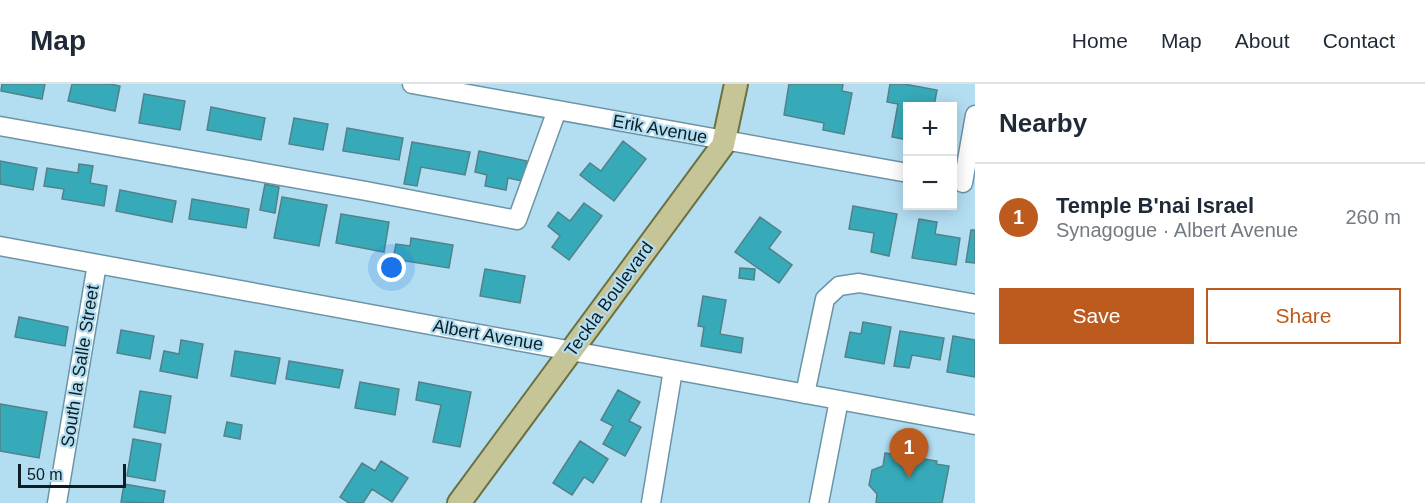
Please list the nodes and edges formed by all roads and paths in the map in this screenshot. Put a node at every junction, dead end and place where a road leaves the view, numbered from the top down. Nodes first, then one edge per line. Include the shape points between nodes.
1 (412, 84) edge
2 (736, 84) edge
3 (557, 110) junction
4 (975, 115) edge
5 (0, 126) edge
6 (725, 141) junction
7 (903, 172) edge
8 (964, 183) edge
9 (0, 246) edge
10 (97, 264) junction
11 (975, 304) edge
12 (571, 351) junction
13 (673, 369) junction
14 (805, 394) junction
15 (839, 400) junction
16 (975, 425) edge
17 (57, 503) edge
18 (459, 503) edge
19 (651, 503) edge
20 (819, 503) edge

1 - 3 street, Erik Avenue
2 - 6 main road, Teckla Boulevard
3 - 5 street via 517,220
3 - 6 street, Erik Avenue
4 - 8 street
6 - 7 street, Erik Avenue
6 - 12 main road, Teckla Boulevard
9 - 10 street, Albert Avenue
10 - 12 street, Albert Avenue
10 - 17 street, South la Salle Street
11 - 14 street via 859,283 839,286 825,299
12 - 13 street, Albert Avenue
12 - 18 main road, Teckla Boulevard
13 - 14 street, Albert Avenue
13 - 19 street
14 - 15 street, Albert Avenue
15 - 16 street, Albert Avenue
15 - 20 street

